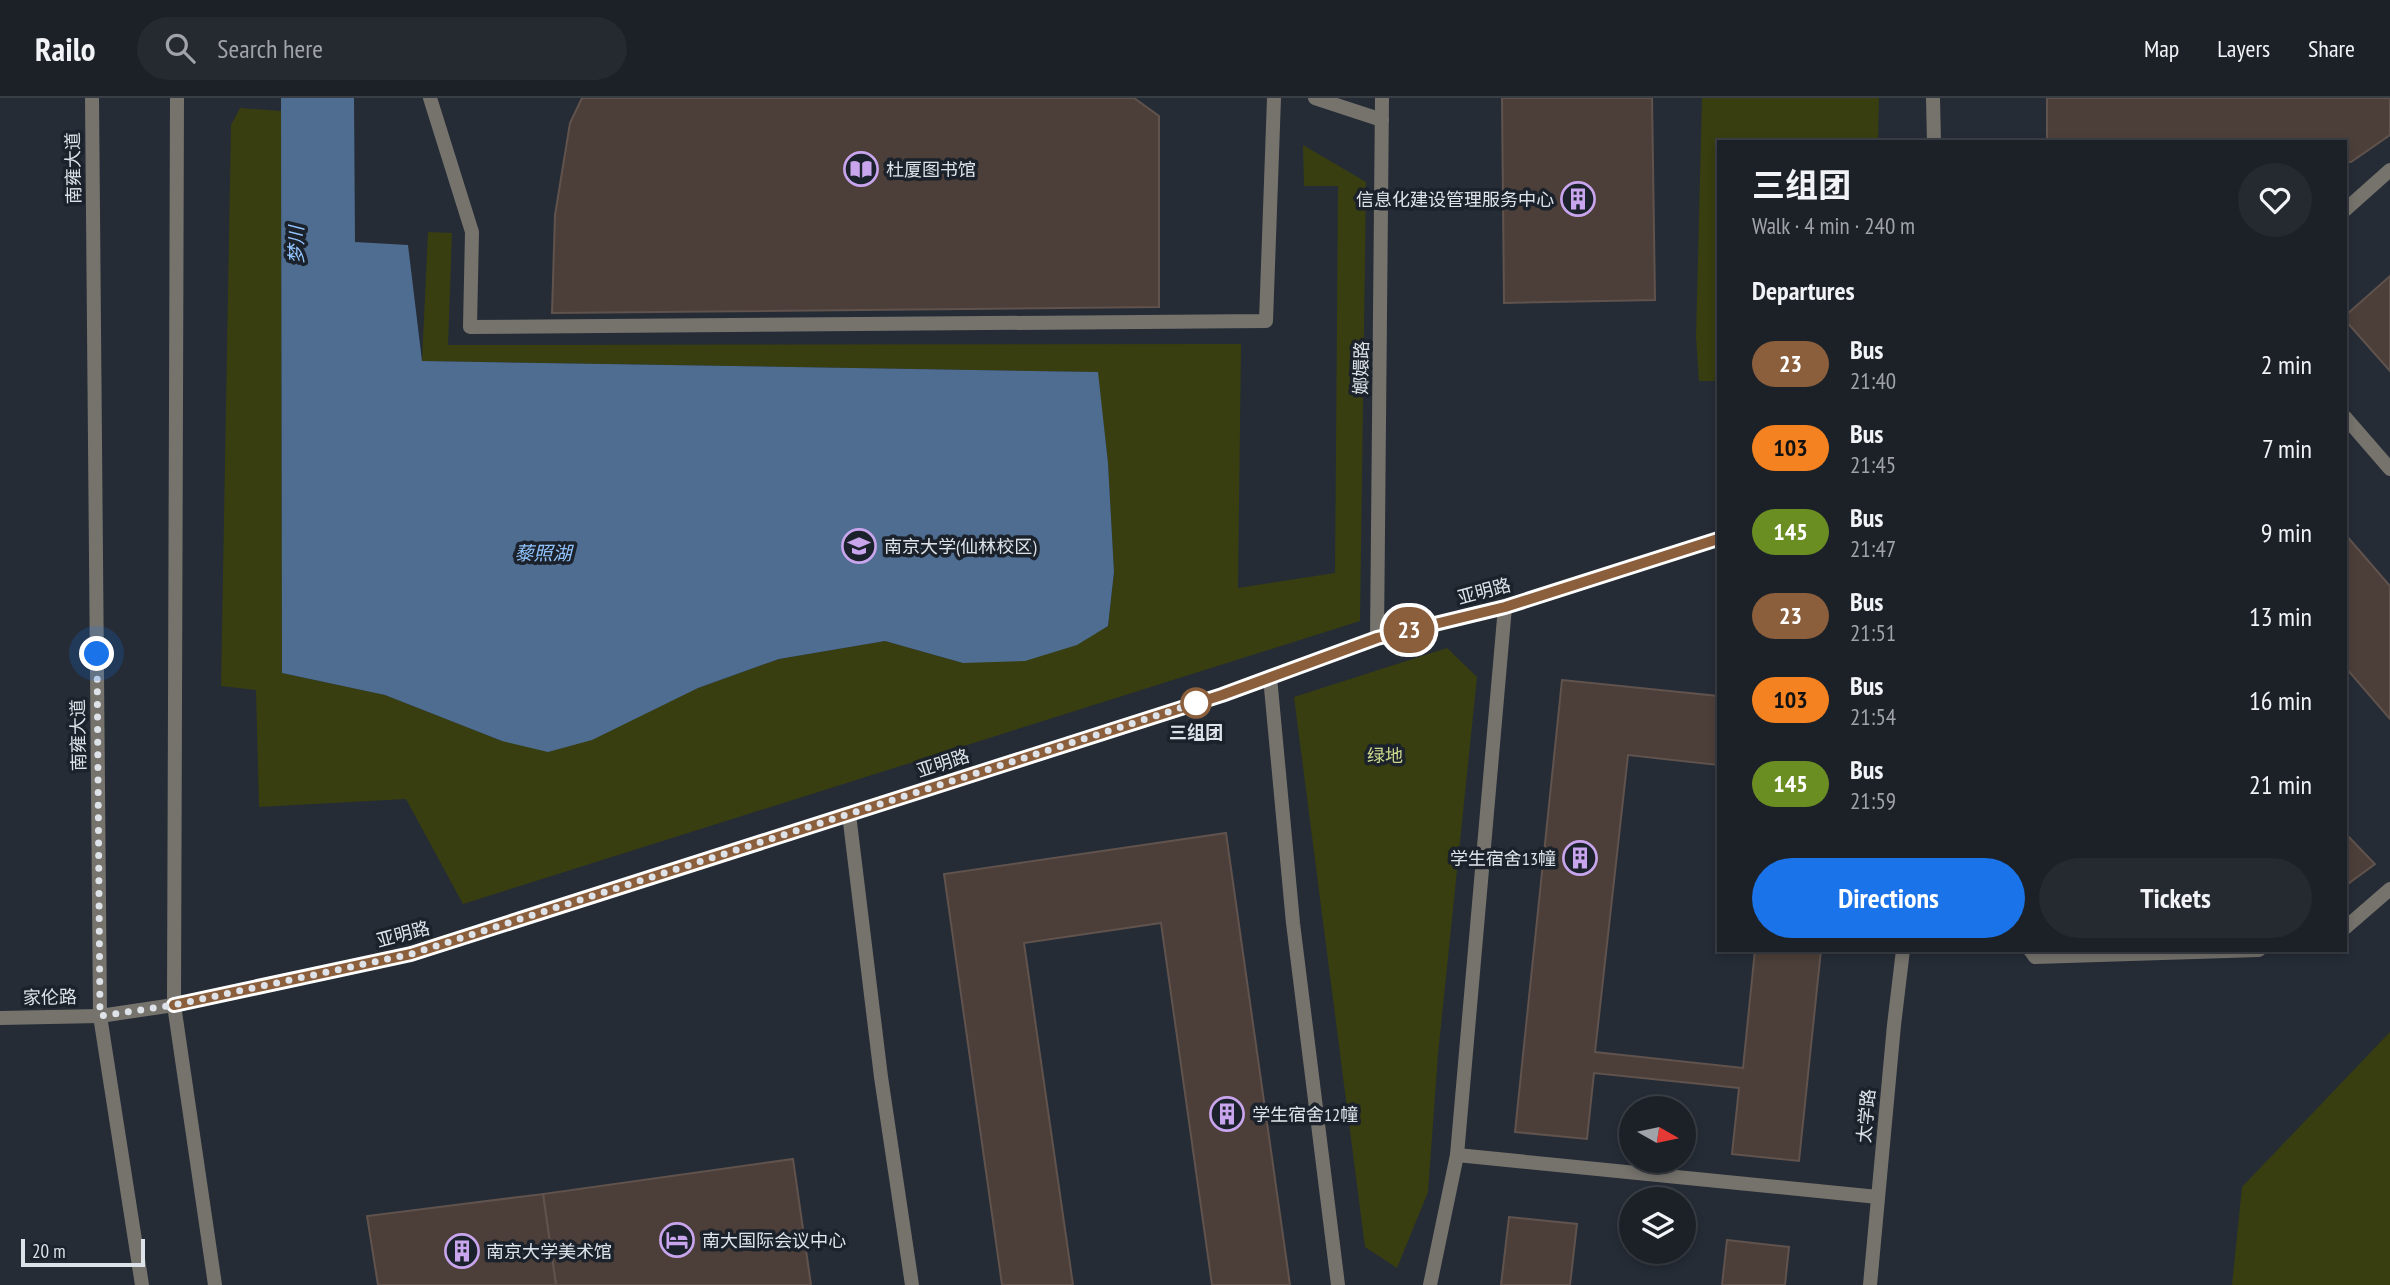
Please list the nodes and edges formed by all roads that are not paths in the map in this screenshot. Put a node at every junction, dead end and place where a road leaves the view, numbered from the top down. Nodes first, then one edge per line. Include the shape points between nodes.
1 (92, 98) edge
2 (177, 98) edge
3 (430, 98) edge
4 (1274, 98) edge
5 (1315, 98) edge
6 (1382, 98) edge
7 (1933, 98) edge
8 (1382, 120) junction
9 (1934, 140) edge
10 (2390, 170) edge
11 (2347, 208) edge
12 (2347, 419) edge
13 (2390, 469) edge
14 (1717, 539) edge
15 (1505, 607) junction
16 (1377, 638) junction
17 (1270, 677) junction
18 (849, 814) junction
19 (2390, 889) edge
20 (2347, 926) edge
21 (1903, 952) edge
22 (2031, 952) edge
23 (2195, 952) edge
24 (174, 1005) junction
25 (100, 1016) junction
26 (0, 1018) edge
27 (1457, 1155) junction
28 (1878, 1197) junction
29 (142, 1285) edge
30 (215, 1285) edge
31 (912, 1285) edge
32 (1338, 1285) edge
33 (1430, 1285) edge
34 (1870, 1285) edge

1 - 25 street, 南雍大道
2 - 24 street
3 - 4 street via 472,232 470,327 1266,321
5 - 8 street
6 - 8 street, 嫏嬛路
7 - 9 street
8 - 16 street, 嫏嬛路
10 - 11 street
12 - 13 street
14 - 15 street, 亚明路
15 - 16 street, 亚明路
15 - 27 street
16 - 17 street, 亚明路
17 - 18 street, 亚明路
17 - 32 street via 1293,923
18 - 24 street, 亚明路 via 411,954
18 - 31 street
19 - 20 street
21 - 28 street, 太学路
22 - 23 street via 2035,957
24 - 25 street, 亚明路
24 - 30 street
25 - 26 street, 家伦路
25 - 29 street, 南雍大道
27 - 28 street
27 - 33 street
28 - 34 street, 太学路

